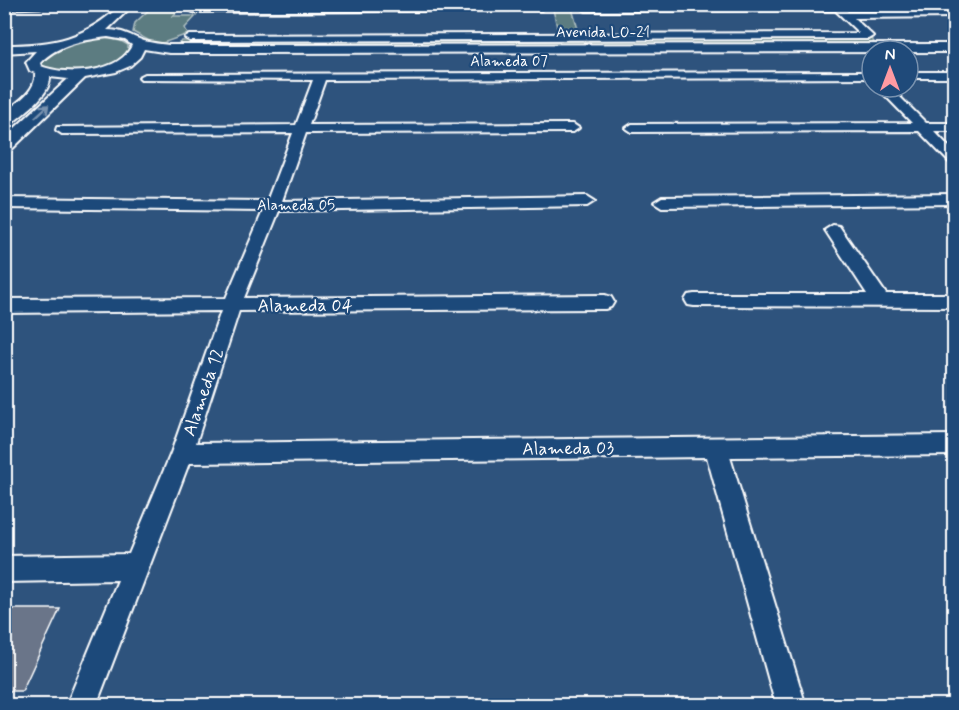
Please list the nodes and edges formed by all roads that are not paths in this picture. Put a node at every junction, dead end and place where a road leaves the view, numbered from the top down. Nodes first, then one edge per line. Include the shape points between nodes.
1 (48, 4) edge
2 (129, 4) edge
3 (4, 6) edge
4 (836, 6) edge
5 (586, 8) dead end
6 (193, 9) dead end
7 (538, 9) dead end
8 (847, 15) junction
9 (951, 15) dead end
10 (352, 19) edge
11 (82, 37) junction
12 (190, 38) dead end
13 (139, 44) junction
14 (55, 45) junction
15 (954, 48) edge
16 (4, 49) edge
17 (254, 49) junction
18 (4, 60) edge
19 (118, 66) junction
20 (37, 68) junction
21 (860, 75) edge
22 (920, 75) edge
23 (954, 75) edge
24 (80, 76) junction
25 (145, 77) dead end
26 (320, 77) junction
27 (894, 99) edge
28 (4, 122) edge
29 (921, 127) junction
30 (954, 127) edge
31 (573, 128) dead end
32 (632, 128) dead end
33 (62, 130) dead end
34 (299, 130) junction
35 (4, 147) edge
36 (954, 159) edge
37 (954, 199) edge
38 (587, 201) dead end
39 (662, 202) dead end
40 (4, 203) edge
41 (273, 206) junction
42 (833, 230) dead end
43 (694, 300) dead end
44 (880, 300) junction
45 (954, 301) edge
46 (605, 302) dead end
47 (232, 305) junction
48 (4, 306) edge
49 (954, 445) edge
50 (715, 446) junction
51 (182, 453) junction
52 (135, 567) junction
53 (4, 568) edge
54 (81, 705) edge
55 (791, 705) edge

1 - 3 street
2 - 11 street via 107,25
4 - 5 street
4 - 8 street
6 - 10 street
7 - 10 street
8 - 9 street
8 - 10 street via 868,36
10 - 12 street
11 - 13 street, Avenida LO-21 via 127,30
11 - 14 street
13 - 17 street, Avenida LO-21 via 158,48
13 - 19 street via 139,51
14 - 16 street
14 - 20 street via 45,50
15 - 17 street, Avenida LO-21
17 - 19 street, Avenida LO-21
18 - 20 street
19 - 24 street, Avenida LO-21
20 - 24 street via 58,76
20 - 28 street via 43,82 38,91
21 - 26 street, Alameda 07
22 - 23 street
35 -> 24 street
25 - 26 street, Alameda 07
26 - 34 street, Alameda 12
27 - 29 street
29 - 30 street
29 - 32 street
29 - 36 street
31 - 34 street
33 - 34 street
34 - 41 street, Alameda 12
37 - 39 street
38 - 41 street, Alameda 05
40 - 41 street, Alameda 05
41 - 47 street, Alameda 12
42 - 44 street
43 - 44 street
44 - 45 street
46 - 47 street, Alameda 04
47 - 48 street, Alameda 04
47 - 51 street, Alameda 12
49 - 50 street, Alameda 03
50 - 51 street, Alameda 03
50 - 55 street
51 - 52 street, Alameda 12
52 - 53 street
52 - 54 street, Alameda 12

